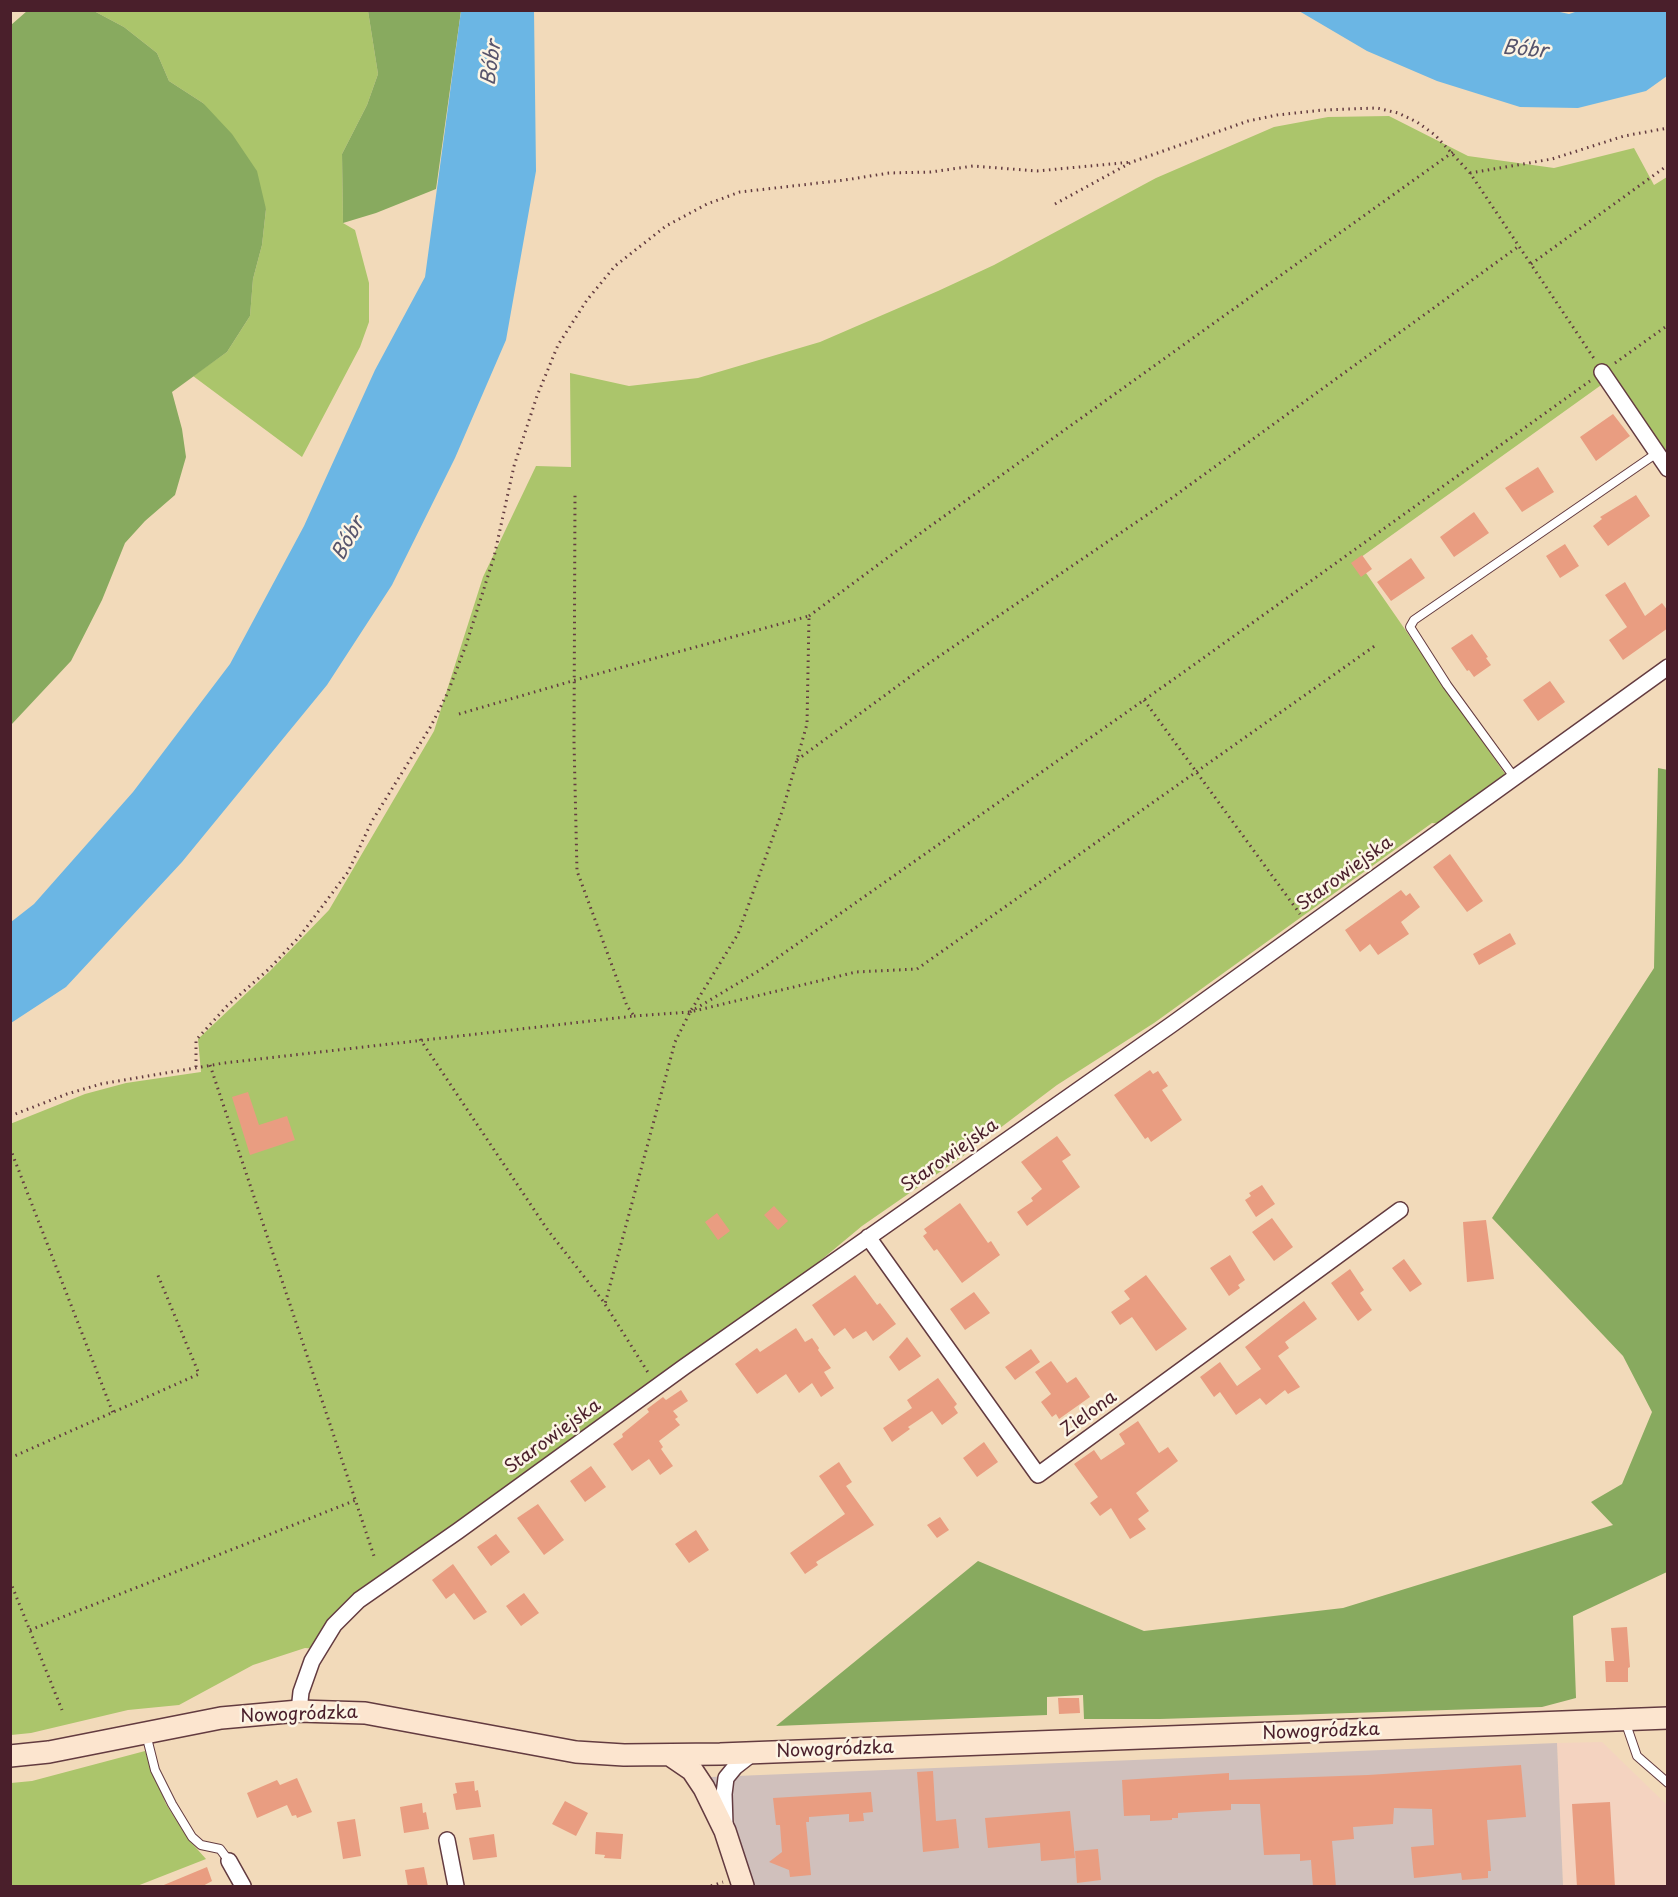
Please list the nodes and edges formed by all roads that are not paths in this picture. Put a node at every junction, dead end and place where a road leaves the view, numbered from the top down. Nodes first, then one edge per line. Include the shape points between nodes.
1 (1602, 372) road end
2 (1657, 453) junction
3 (1668, 469) edge
4 (1668, 667) edge
5 (1514, 777) junction
6 (1400, 1210) dead end
7 (868, 1237) junction
8 (299, 1712) junction
9 (1668, 1718) edge
10 (1625, 1719) junction
11 (145, 1733) junction
12 (753, 1753) junction
13 (670, 1755) junction
14 (10, 1756) edge
15 (1668, 1783) edge
16 (725, 1831) junction
17 (447, 1840) dead end
18 (229, 1861) joint
19 (736, 1883) edge
20 (243, 1887) edge
21 (456, 1887) edge

1 - 2 street
2 - 3 street
2 - 5 lane via 1420,615 1410,627
4 - 5 street, Starowiejska
5 - 7 street, Starowiejska via 1171,1025
6 - 7 street, Zielona via 1038,1475
7 - 8 street, Starowiejska via 358,1599 334,1625 312,1661 301,1692
8 - 11 main road, Nowogródzka via 221,1718
8 - 13 main road, Nowogródzka via 365,1713 576,1752
9 - 10 main road, Nowogródzka
10 - 12 main road, Nowogródzka
10 - 15 lane via 1637,1755
11 - 14 main road, Nowogródzka
11 - 18 lane via 156,1770 192,1837 201,1845 220,1849
12 - 13 main road, Nowogródzka
12 - 16 street via 726,1778
13 - 16 main road via 692,1770
16 - 19 main road
17 - 21 street
18 - 20 street

